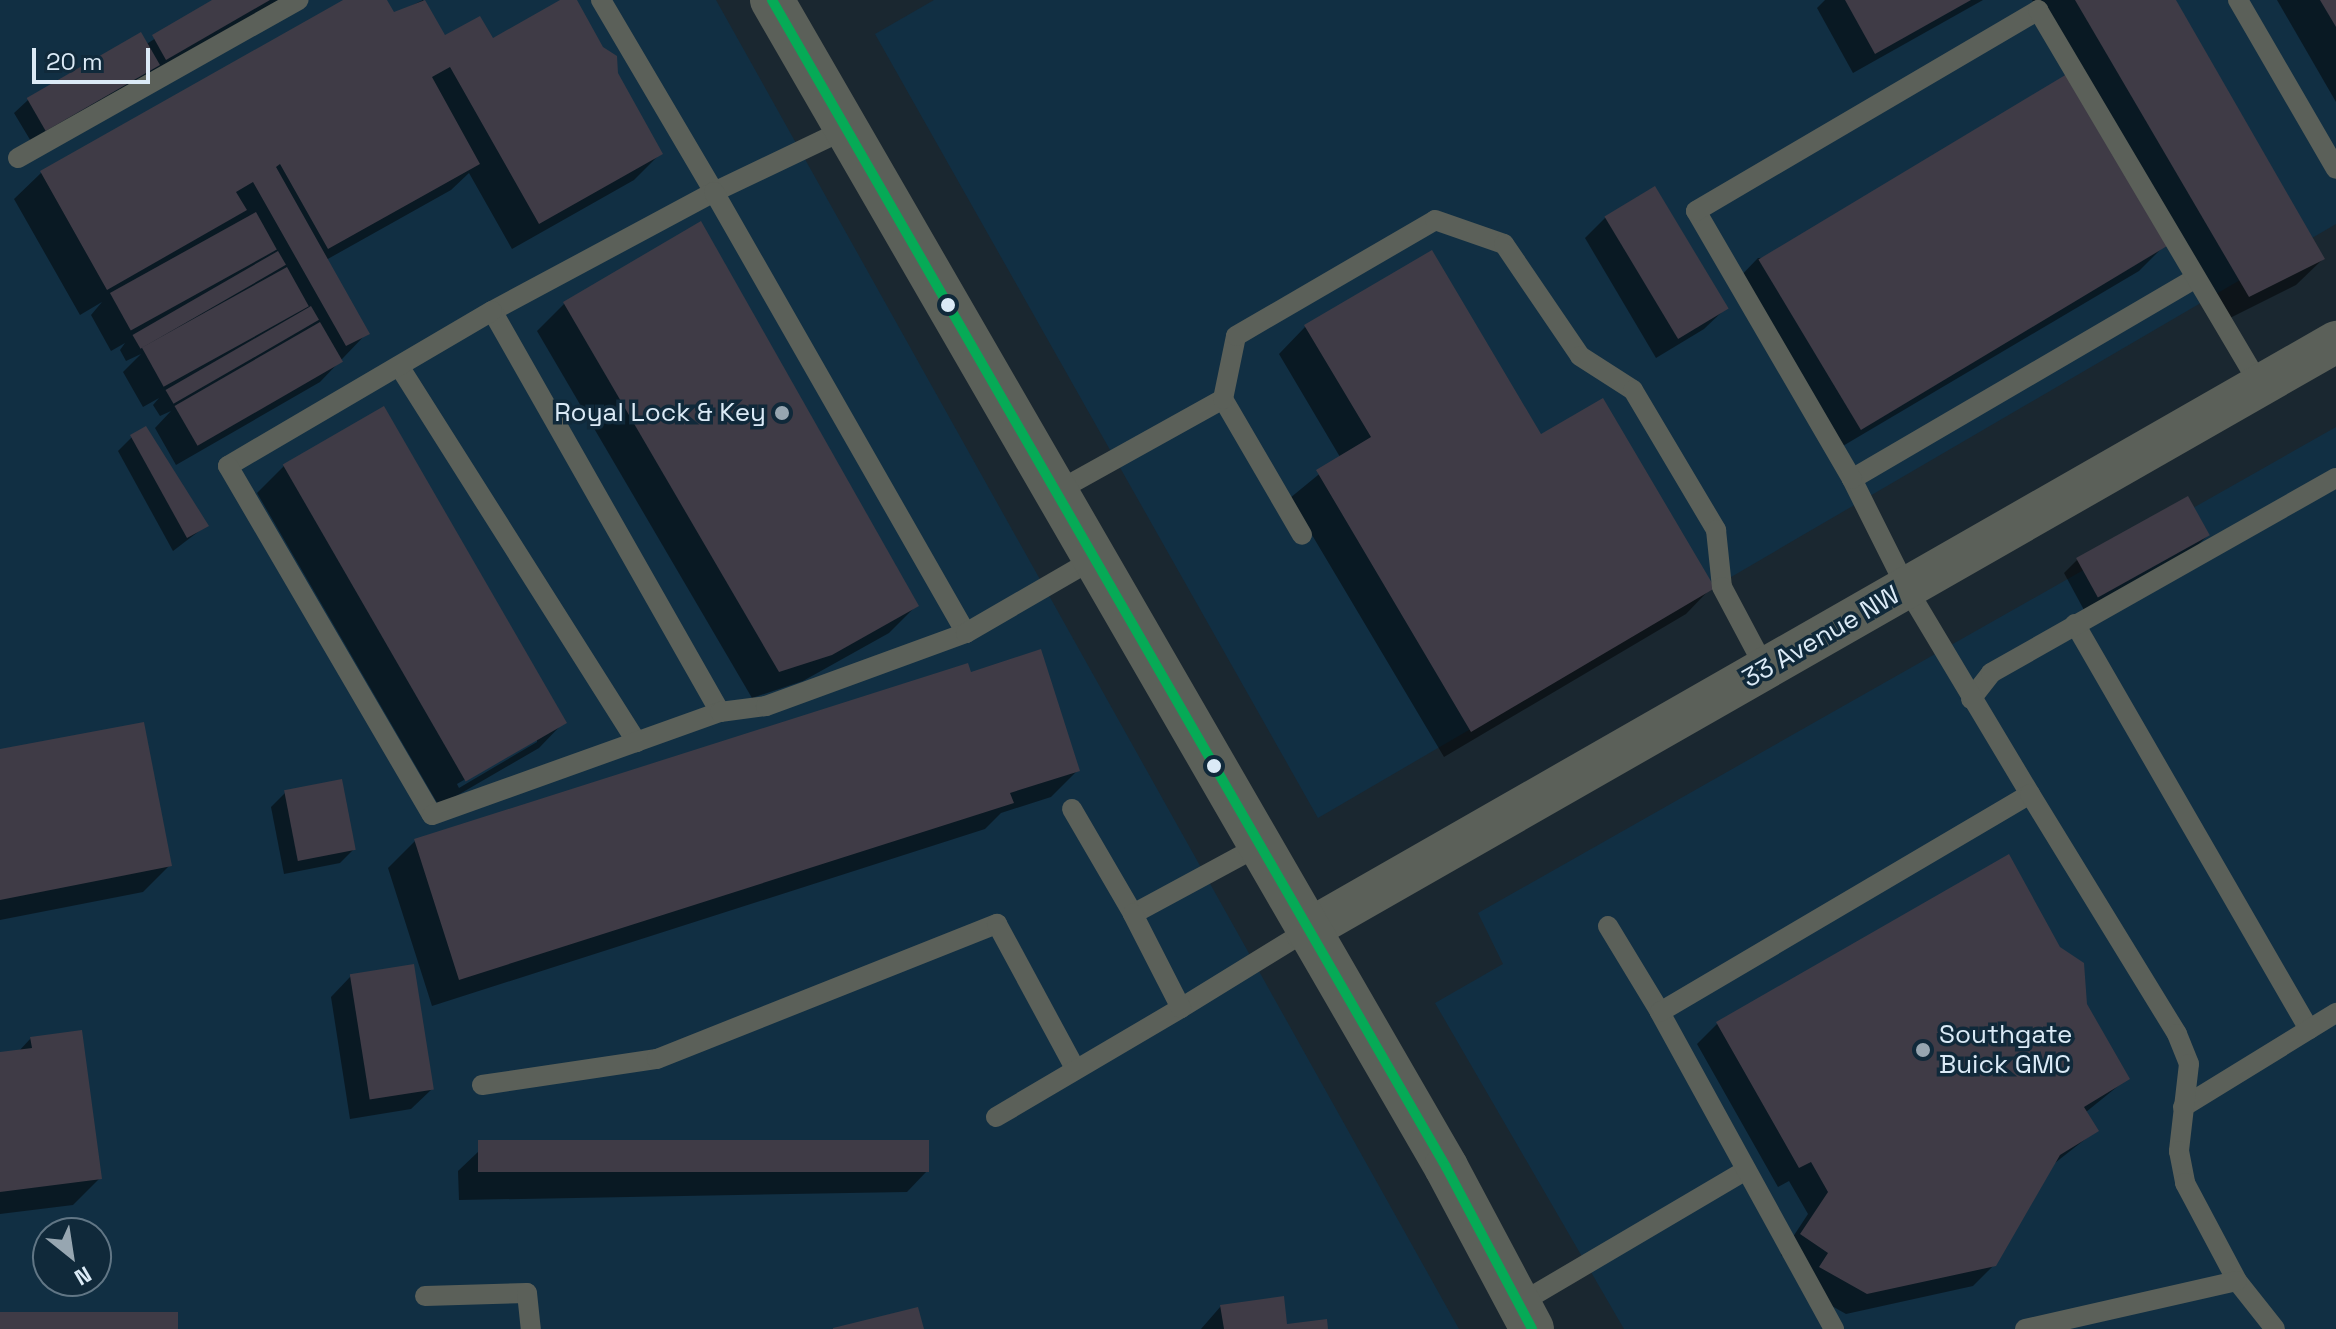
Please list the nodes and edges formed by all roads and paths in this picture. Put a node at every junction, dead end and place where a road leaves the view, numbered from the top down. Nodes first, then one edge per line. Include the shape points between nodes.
1 (298, 0) edge
2 (601, 0) edge
3 (772, 0) edge
4 (2238, 0) edge
5 (846, 129) junction
6 (18, 158) dead end
7 (2336, 169) edge
8 (714, 192) junction
9 (2196, 278) junction
10 (492, 311) junction
11 (2336, 342) edge
12 (399, 366) junction
13 (2260, 386) junction
14 (1223, 399) junction
15 (2336, 478) edge
16 (1852, 479) junction
17 (1054, 493) junction
18 (1302, 535) dead end
19 (1092, 560) junction
20 (1906, 587) junction
21 (2075, 624) junction
22 (966, 633) junction
23 (1765, 668) junction
24 (1971, 699) junction
25 (720, 712) junction
26 (637, 742) junction
27 (2030, 794) junction
28 (1072, 809) dead end
29 (1257, 847) junction
30 (1133, 914) junction
31 (1608, 926) dead end
32 (1306, 931) junction
33 (1181, 1008) junction
34 (1660, 1012) junction
35 (2336, 1013) edge
36 (2309, 1029) junction
37 (1075, 1068) junction
38 (482, 1085) dead end
39 (2183, 1107) junction
40 (996, 1117) dead end
41 (1746, 1170) junction
42 (2237, 1281) junction
43 (425, 1296) dead end
44 (1525, 1317) edge
45 (517, 1329) edge
46 (531, 1329) edge
47 (1834, 1329) edge
48 (2025, 1329) edge
49 (2275, 1329) edge

1 - 6 lane
2 - 8 lane
3 - 5 street
4 - 7 lane
5 - 8 lane
5 - 17 street
8 - 10 lane
8 - 22 lane
9 - 13 lane
9 - 16 lane
9 - 16 lane via 2038,10 1696,211
10 - 12 lane
10 - 25 lane
11 - 13 street, 33 Avenue NW
12 - 26 lane
12 - 26 lane via 228,466 432,815
13 - 20 street, 33 Avenue NW
14 - 17 lane
14 - 18 lane
14 - 23 lane via 1236,336 1435,220 1504,244 1580,356 1633,390 1716,530 1722,587
15 - 21 lane
16 - 20 lane
17 - 19 street
19 - 22 lane
19 - 29 street
20 - 23 street, 33 Avenue NW
20 - 24 lane
21 - 24 lane via 1991,673
21 - 36 lane
22 - 25 lane via 766,706
23 - 32 street, 33 Avenue NW
24 - 27 lane
25 - 26 lane
27 - 34 lane
27 - 39 lane via 2177,1034 2189,1064
28 - 30 lane
29 - 30 lane
29 - 32 street
30 - 33 lane
31 - 34 lane
32 - 33 lane
32 - 44 street via 1446,1167
33 - 37 lane
34 - 41 lane
35 - 36 lane
36 - 39 lane
37 - 38 lane via 997,924 657,1059
37 - 40 lane
39 - 42 lane via 2179,1151 2185,1183
41 - 44 lane
41 - 47 lane
42 - 48 lane
42 - 49 lane
43 - 46 lane via 527,1293
45 - 46 lane

